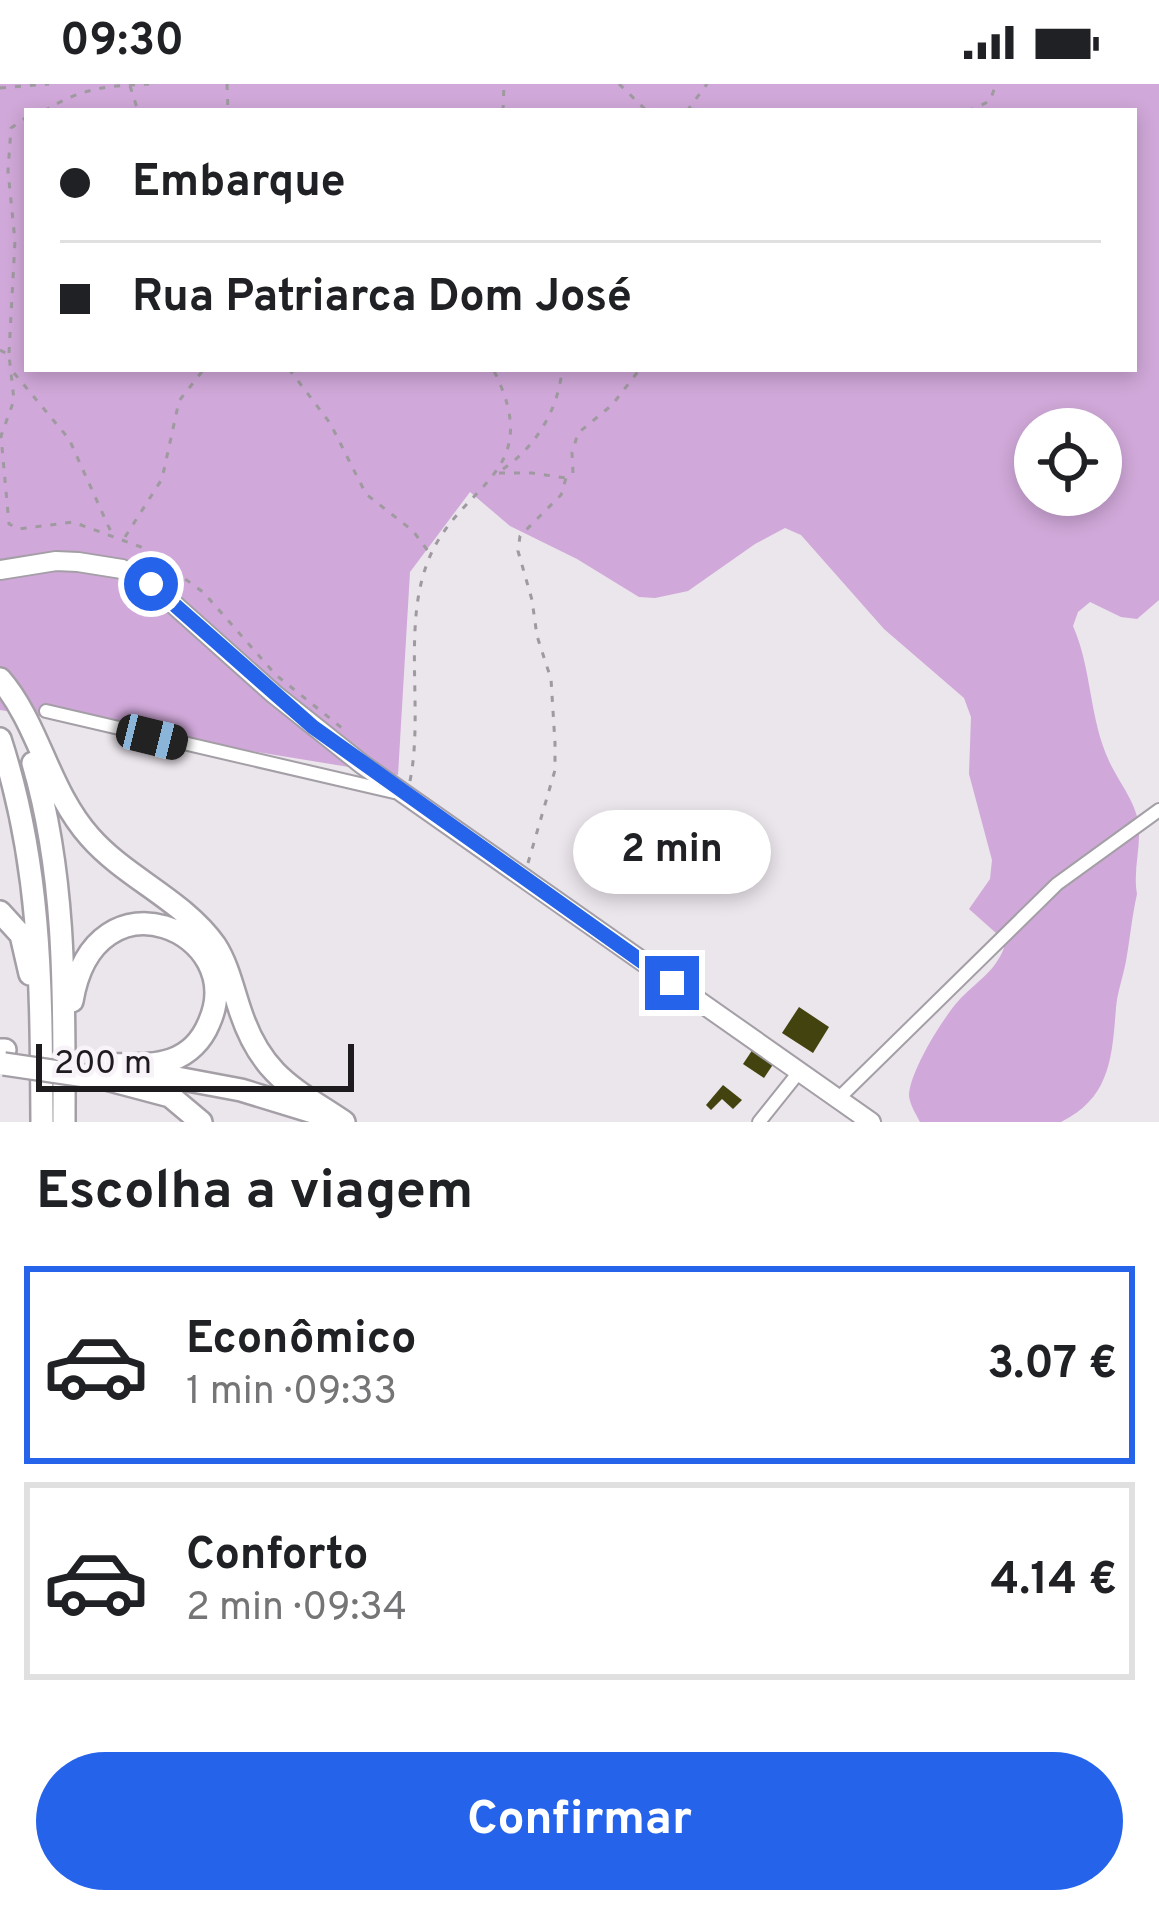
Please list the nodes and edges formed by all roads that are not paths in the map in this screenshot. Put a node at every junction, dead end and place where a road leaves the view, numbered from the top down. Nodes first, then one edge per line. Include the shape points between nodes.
1 (0, 570) edge
2 (0, 679) edge
3 (46, 711) dead end
4 (0, 739) edge
5 (407, 794) junction
6 (1159, 810) edge
7 (0, 912) edge
8 (43, 1019) junction
9 (64, 1043) junction
10 (2, 1058) edge
11 (106, 1072) junction
12 (799, 1072) junction
13 (136, 1084) junction
14 (838, 1100) junction
15 (65, 1118) edge
16 (38, 1122) edge
17 (201, 1122) edge
18 (316, 1122) edge
19 (344, 1122) edge
20 (759, 1122) edge
21 (871, 1122) edge

1 - 5 main road via 78,562 137,576 313,727
2 - 9 highway via 46,823
2 - 19 highway via 77,821 219,951 269,1069
3 - 5 street
4 - 8 highway via 31,864
5 - 12 main road
6 - 14 street via 1057,884
7 - 8 highway via 20,935
8 - 16 highway
9 - 11 highway via 75,981 98,941 138,925 181,933 213,975 214,1014 205,1033 165,1062
9 - 15 highway
10 - 11 highway
11 - 13 highway
11 - 19 highway via 241,1090
12 - 14 main road
12 - 20 street
13 - 17 highway via 180,1101
13 - 18 highway
14 - 21 main road

